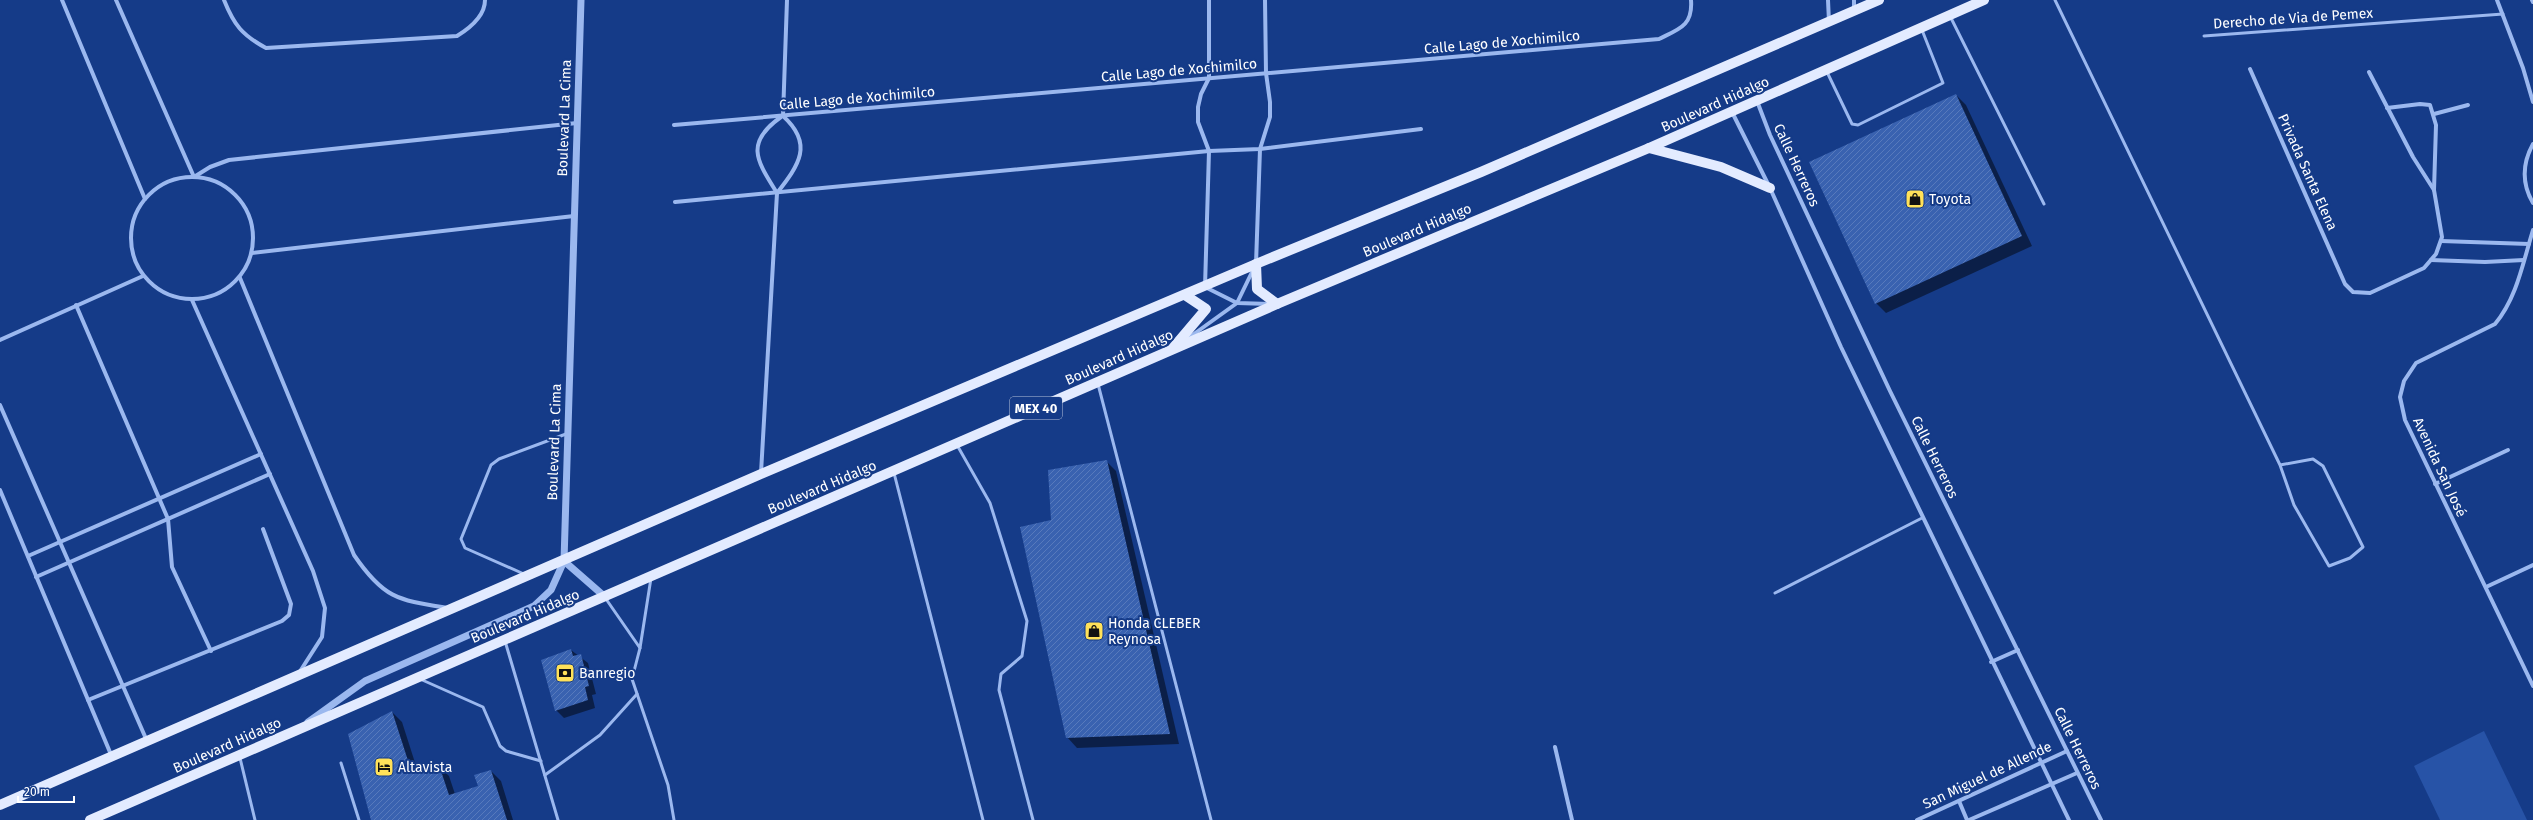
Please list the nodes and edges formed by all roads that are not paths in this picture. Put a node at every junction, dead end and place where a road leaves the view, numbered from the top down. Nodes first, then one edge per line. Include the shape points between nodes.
1 (62, 0) edge
2 (116, 0) edge
3 (224, 0) edge
4 (486, 0) edge
5 (581, 0) edge
6 (787, 0) edge
7 (1209, 0) edge
8 (1265, 0) edge
9 (1691, 0) edge
10 (1828, 0) edge
11 (1854, 0) edge
12 (1879, 0) edge
13 (1984, 0) edge
14 (2055, 0) edge
15 (2497, 0) edge
16 (1854, 11) junction
17 (2503, 14) junction
18 (1950, 16) junction
19 (1829, 22) junction
20 (1921, 28) junction
21 (2204, 36) dead end
22 (2250, 69) dead end
23 (1826, 70) junction
24 (2369, 72) dead end
25 (1266, 74) junction
26 (1209, 78) junction
27 (1757, 101) junction
28 (2533, 102) edge
29 (2468, 105) dead end
30 (2387, 108) junction
31 (1732, 112) junction
32 (2434, 114) junction
33 (783, 116) junction
34 (577, 123) junction
35 (674, 125) dead end
36 (1421, 129) dead end
37 (2533, 144) edge
38 (1649, 148) junction
39 (1260, 149) junction
40 (1209, 151) junction
41 (194, 177) junction
42 (1770, 188) junction
43 (2434, 190) junction
44 (777, 193) junction
45 (145, 199) junction
46 (676, 202) dead end
47 (2533, 203) edge
48 (2044, 204) dead end
49 (574, 216) junction
50 (2533, 230) edge
51 (2442, 239) junction
52 (2529, 244) junction
53 (252, 253) junction
54 (2431, 260) junction
55 (2524, 260) junction
56 (1256, 264) junction
57 (143, 276) junction
58 (240, 278) junction
59 (1205, 287) junction
60 (1185, 295) junction
61 (192, 300) junction
62 (1237, 303) junction
63 (1277, 304) junction
64 (76, 305) junction
65 (0, 340) edge
66 (1172, 350) junction
67 (1098, 382) junction
68 (0, 405) edge
69 (566, 434) junction
70 (956, 444) junction
71 (2508, 450) dead end
72 (261, 454) junction
73 (2280, 465) junction
74 (894, 471) junction
75 (270, 474) junction
76 (761, 474) junction
77 (2436, 484) junction
78 (0, 490) edge
79 (159, 499) junction
80 (1922, 518) junction
81 (168, 519) junction
82 (263, 529) dead end
83 (61, 542) junction
84 (28, 556) junction
85 (564, 561) junction
86 (70, 562) junction
87 (2533, 565) edge
88 (529, 576) junction
89 (651, 576) junction
90 (36, 577) junction
91 (2486, 587) junction
92 (1775, 593) dead end
93 (604, 596) junction
94 (454, 609) junction
95 (504, 640) junction
96 (640, 648) junction
97 (2018, 650) junction
98 (211, 651) junction
99 (1991, 662) junction
100 (296, 678) junction
101 (417, 678) junction
102 (122, 686) junction
103 (2533, 686) edge
104 (637, 694) junction
105 (88, 700) junction
106 (297, 730) junction
107 (147, 741) junction
108 (1556, 747) dead end
109 (2066, 751) junction
110 (240, 755) junction
111 (112, 757) junction
112 (541, 761) junction
113 (341, 763) dead end
114 (2040, 763) junction
115 (2077, 773) junction
116 (545, 775) junction
117 (2050, 785) junction
118 (1959, 801) junction
119 (0, 805) edge
120 (90, 820) edge
121 (255, 820) edge
122 (359, 820) edge
123 (558, 820) edge
124 (674, 820) edge
125 (982, 820) edge
126 (1034, 820) edge
127 (1212, 820) edge
128 (1572, 820) edge
129 (1917, 820) edge
130 (1968, 820) edge
131 (2069, 820) edge
132 (2100, 820) edge

1 - 45 street
2 - 41 street
3 - 4 street via 232,21 248,39 266,48 457,36 471,28 485,7
5 - 34 street, Boulevard La Cima
6 - 33 street
7 - 26 street
8 - 25 street
9 - 25 street, Calle Lago de Xochimilco via 1692,12 1684,27 1659,39
10 - 19 street
11 - 16 street
12 - 16 main road, Boulevard Hidalgo
13 - 18 main road, Boulevard Hidalgo / MEX 40
14 - 73 lane
15 - 17 street
16 - 19 main road, Boulevard Hidalgo
17 - 21 lane, Derecho de Via de Pemex
17 - 28 street
18 - 20 main road, Boulevard Hidalgo / MEX 40
18 - 48 lane
19 - 56 main road, Boulevard Hidalgo via 1481,172
20 - 23 main road, Boulevard Hidalgo / MEX 40
20 - 23 lane via 1942,84 1858,125 1852,124
22 - 54 street, Privada Santa Elena via 2345,284 2353,292 2370,293 2424,268
23 - 27 main road, Boulevard Hidalgo / MEX 40
24 - 30 street
25 - 26 street, Calle Lago de Xochimilco
25 - 39 street via 1270,117
26 - 33 street, Calle Lago de Xochimilco
26 - 40 street via 1198,107 1198,122
27 - 31 main road, Boulevard Hidalgo / MEX 40
27 - 97 street, Calle Herreros via 1770,135 1887,384
29 - 32 street
30 - 32 street via 2430,105
30 - 43 street
31 - 38 main road, Boulevard Hidalgo / MEX 40
31 - 42 street
32 - 43 street
33 - 35 street, Calle Lago de Xochimilco
33 - 44 street via 795,127 801,138 800,155 794,170
33 - 44 street via 766,128 757,153 760,166
34 - 41 street via 229,160 210,167
34 - 49 street, Boulevard La Cima
36 - 39 street
37 - 47 street via 2525,161 2524,177
38 - 42 main road via 1721,167
38 - 63 main road, Boulevard Hidalgo / MEX 40
39 - 40 street
39 - 56 street
40 - 44 street
40 - 59 street
41 - 45 street via 166,182
41 - 53 street via 220,184 241,201 252,226
42 - 80 street via 1840,347
43 - 51 street
44 - 46 street
44 - 76 street
45 - 57 street via 132,223 130,237 131,250
49 - 53 street
49 - 69 street, Boulevard La Cima
50 - 52 street, Avenida San José
51 - 52 street
51 - 54 street
52 - 55 street, Avenida San José
53 - 58 street
54 - 55 street
55 - 77 street, Avenida San José via 2513,297 2495,324 2416,363 2404,381 2400,397 2405,420
56 - 59 main road, Boulevard Hidalgo
56 - 62 street
56 - 63 main road via 1257,289
57 - 61 street via 164,293
57 - 64 street
58 - 61 street via 218,294
58 - 94 street via 354,555 370,578 388,593 413,602
59 - 60 main road, Boulevard Hidalgo
59 - 62 street
60 - 66 main road via 1206,309
60 - 76 main road, Boulevard Hidalgo
61 - 72 street
62 - 63 street
62 - 66 street
63 - 66 main road, Boulevard Hidalgo / MEX 40
64 - 65 street
64 - 79 street
66 - 67 main road, Boulevard Hidalgo / MEX 40
67 - 70 main road, Boulevard Hidalgo / MEX 40
67 - 127 lane
68 - 83 street
69 - 85 street, Boulevard La Cima
69 - 88 lane via 491,465 461,539 465,548
70 - 74 main road, Boulevard Hidalgo / MEX 40
70 - 126 lane via 990,503 1028,622 1022,656 1002,674 999,690
71 - 77 street
72 - 75 street
72 - 79 street
73 - 73 lane via 2294,505 2329,566 2350,558 2363,547 2323,466 2313,459
74 - 89 main road, Boulevard Hidalgo / MEX 40
74 - 125 lane
75 - 81 street
75 - 100 street via 313,571 325,608 322,637
76 - 85 main road, Boulevard Hidalgo
77 - 91 street, Avenida San José
78 - 84 street
79 - 81 street
79 - 83 street
80 - 92 lane
80 - 99 street
81 - 86 street
81 - 98 street via 172,567
82 - 98 street via 291,604 289,615 282,621
83 - 84 street
83 - 86 street
84 - 90 street
85 - 88 main road, Boulevard Hidalgo
85 - 93 street
85 - 106 street, Boulevard La Cima via 551,590 534,606 365,681
86 - 90 street
86 - 102 street
87 - 91 street
88 - 94 main road, Boulevard Hidalgo
89 - 93 main road, Boulevard Hidalgo / MEX 40
89 - 96 lane
90 - 105 street
91 - 103 street, Avenida San José
93 - 95 main road, Boulevard Hidalgo / MEX 40
93 - 96 lane
94 - 100 main road, Boulevard Hidalgo
95 - 101 main road, Boulevard Hidalgo / MEX 40
95 - 112 lane
96 - 104 lane via 632,679
97 - 99 street
97 - 109 street, Calle Herreros
98 - 102 street
99 - 114 street
100 - 107 main road, Boulevard Hidalgo
101 - 106 main road, Boulevard Hidalgo / MEX 40
101 - 112 lane via 483,707 500,746 506,751
102 - 105 street
102 - 107 street
104 - 116 lane via 600,735
104 - 124 lane via 668,785
105 - 111 street
106 - 110 main road, Boulevard Hidalgo / MEX 40
107 - 111 main road, Boulevard Hidalgo
108 - 128 street
109 - 114 street, San Miguel de Allende
109 - 115 street, Calle Herreros
110 - 120 main road, Boulevard Hidalgo / MEX 40
110 - 121 lane
111 - 119 main road, Boulevard Hidalgo
112 - 116 lane
113 - 122 lane
114 - 117 street
114 - 118 street, San Miguel de Allende
115 - 117 street
115 - 132 street, Calle Herreros
116 - 123 lane
117 - 130 street
117 - 131 street
118 - 129 street, San Miguel de Allende
118 - 130 street

